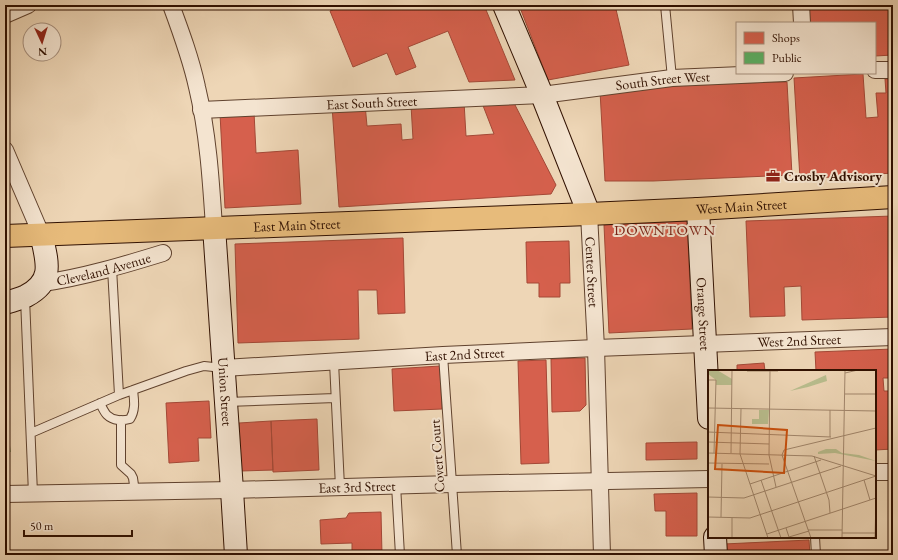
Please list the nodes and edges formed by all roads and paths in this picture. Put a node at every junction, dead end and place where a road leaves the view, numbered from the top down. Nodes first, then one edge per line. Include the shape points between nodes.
1 (28, 5) edge
2 (171, 5) edge
3 (504, 5) edge
4 (665, 5) edge
5 (801, 5) edge
6 (5, 15) edge
7 (802, 22) edge
8 (876, 70) edge
9 (893, 70) edge
10 (762, 74) edge
11 (672, 78) junction
12 (542, 95) junction
13 (201, 110) junction
14 (5, 150) edge
15 (893, 198) edge
16 (698, 209) junction
17 (589, 214) junction
18 (214, 227) junction
19 (41, 234) junction
20 (5, 236) edge
21 (163, 253) dead end
22 (5, 260) edge
23 (112, 268) junction
24 (43, 283) junction
25 (15, 300) edge
26 (893, 337) edge
27 (705, 345) junction
28 (596, 348) junction
29 (444, 355) junction
30 (334, 362) junction
31 (224, 368) junction
32 (133, 390) junction
33 (119, 395) junction
34 (335, 398) junction
35 (708, 400) edge
36 (226, 402) junction
37 (100, 403) junction
38 (121, 420) junction
39 (31, 433) junction
40 (876, 472) edge
41 (893, 472) edge
42 (708, 479) edge
43 (600, 480) junction
44 (452, 484) junction
45 (396, 485) junction
46 (340, 487) junction
47 (232, 490) junction
48 (135, 492) junction
49 (5, 494) edge
50 (33, 494) junction
51 (715, 538) edge
52 (815, 538) edge
53 (236, 555) edge
54 (400, 555) edge
55 (457, 555) edge
56 (602, 555) edge
57 (716, 555) edge
58 (816, 555) edge

1 - 6 street
2 - 13 street via 190,59
3 - 12 main road, Center Street
4 - 11 lane
5 - 7 street
8 - 9 street
10 - 11 street, South Street West
11 - 12 street, South Street West
12 - 13 street, East South Street
12 - 17 main road, Center Street
13 - 18 street via 207,140
14 - 19 street
15 - 16 main road, West Main Street
16 - 17 main road, West Main Street
16 - 27 main road, Orange Street
17 - 18 main road, East Main Street
17 - 28 street, Center Street
18 - 19 main road, East Main Street
18 - 31 main road, Union Street
19 - 20 main road, East Main Street
19 - 24 main road, Cleveland Avenue via 47,270
20 - 22 lane
21 - 23 street, Cleveland Avenue
23 - 24 street, Cleveland Avenue
23 - 33 lane
24 - 25 main road, Cleveland Avenue via 36,290
25 - 39 lane
26 - 27 street, West 2nd Street
27 - 28 street, East 2nd Street
27 - 35 main road, Orange Street
28 - 29 street, East 2nd Street
28 - 43 street, Center Street
29 - 30 street, East 2nd Street
29 - 44 lane, Covert Court
30 - 31 street, East 2nd Street
30 - 34 lane
31 - 32 lane via 204,366
31 - 36 main road, Union Street
32 - 33 lane
32 - 38 lane via 133,415 130,419
33 - 37 lane
34 - 36 lane
34 - 46 lane
36 - 47 main road, Union Street
37 - 38 lane via 107,415
37 - 39 lane
38 - 48 lane via 121,465 131,474
39 - 50 lane
40 - 41 street
42 - 43 street, East 3rd Street
43 - 44 street, East 3rd Street
43 - 56 street, Center Street
44 - 45 street, East 3rd Street
44 - 55 lane, Covert Court
45 - 46 street, East 3rd Street
45 - 54 lane
46 - 47 street, East 3rd Street
47 - 48 street, East 3rd Street
47 - 53 main road, Union Street
48 - 50 street, East 3rd Street
49 - 50 street, East 3rd Street
51 - 57 main road
52 - 58 lane

